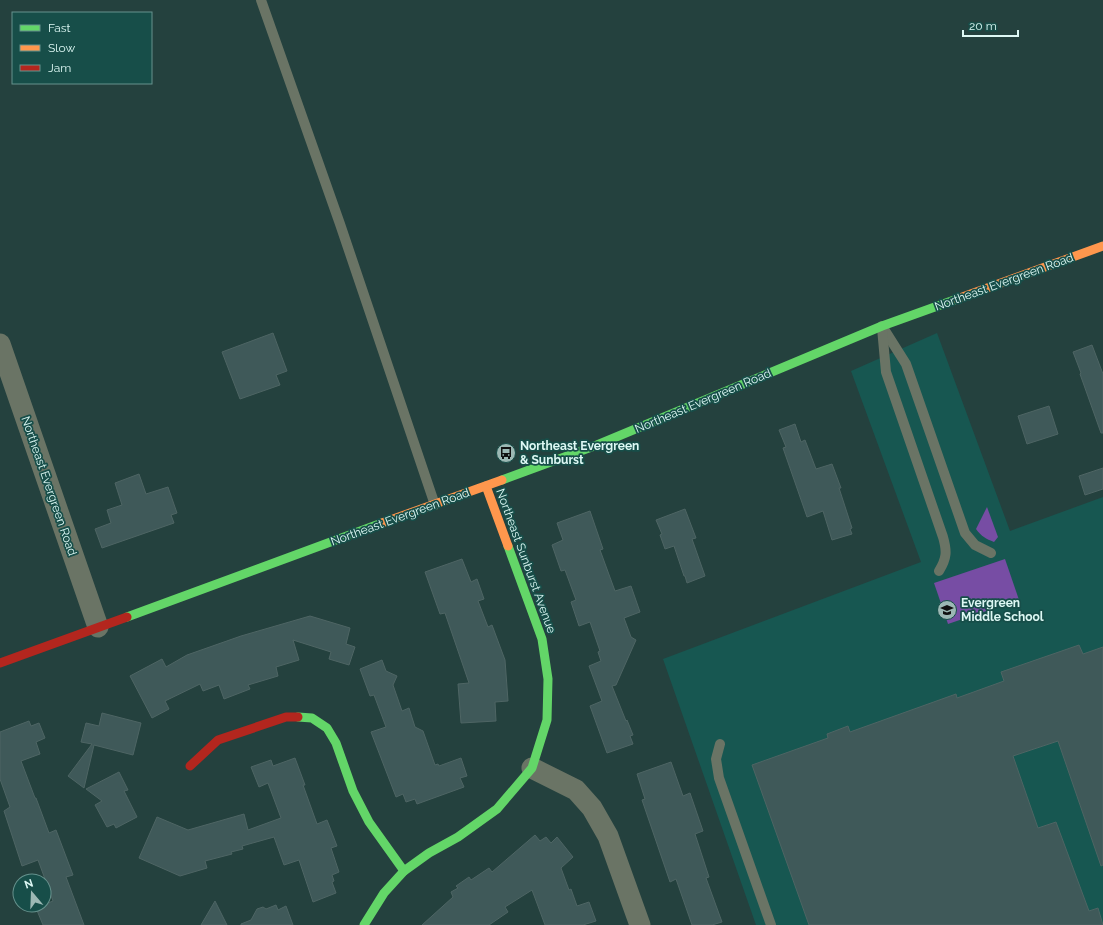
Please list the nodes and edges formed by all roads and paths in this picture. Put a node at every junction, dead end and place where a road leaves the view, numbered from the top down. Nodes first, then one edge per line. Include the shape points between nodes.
1 (261, 0) edge
2 (1103, 246) edge
3 (882, 326) junction
4 (0, 344) edge
5 (486, 486) junction
6 (435, 505) junction
7 (991, 553) dead end
8 (939, 571) dead end
9 (98, 627) junction
10 (0, 663) edge
11 (720, 744) dead end
12 (190, 766) dead end
13 (532, 768) junction
14 (404, 871) junction
15 (364, 925) edge
16 (640, 925) edge
17 (771, 925) edge

1 - 6 lane
2 - 3 main road, Northeast Evergreen Road
3 - 5 main road, Northeast Evergreen Road via 597,445
3 - 7 lane via 906,364 965,533 975,545
3 - 8 lane via 886,372 944,537 946,556
4 - 9 street, Northeast Evergreen Road
5 - 6 main road, Northeast Evergreen Road
5 - 13 main road, Northeast Sunburst Avenue via 542,639 548,679 547,720
6 - 9 main road, Northeast Evergreen Road
9 - 10 main road, Northeast Evergreen Road
11 - 17 lane via 716,759 720,778
12 - 14 main road via 218,740 286,717 312,718 327,728 336,743 353,791 369,822
13 - 14 main road, Northeast Sunburst Avenue via 498,810
13 - 16 street via 576,790 592,808 608,836
14 - 15 main road, Northeast Sunburst Avenue via 384,893

